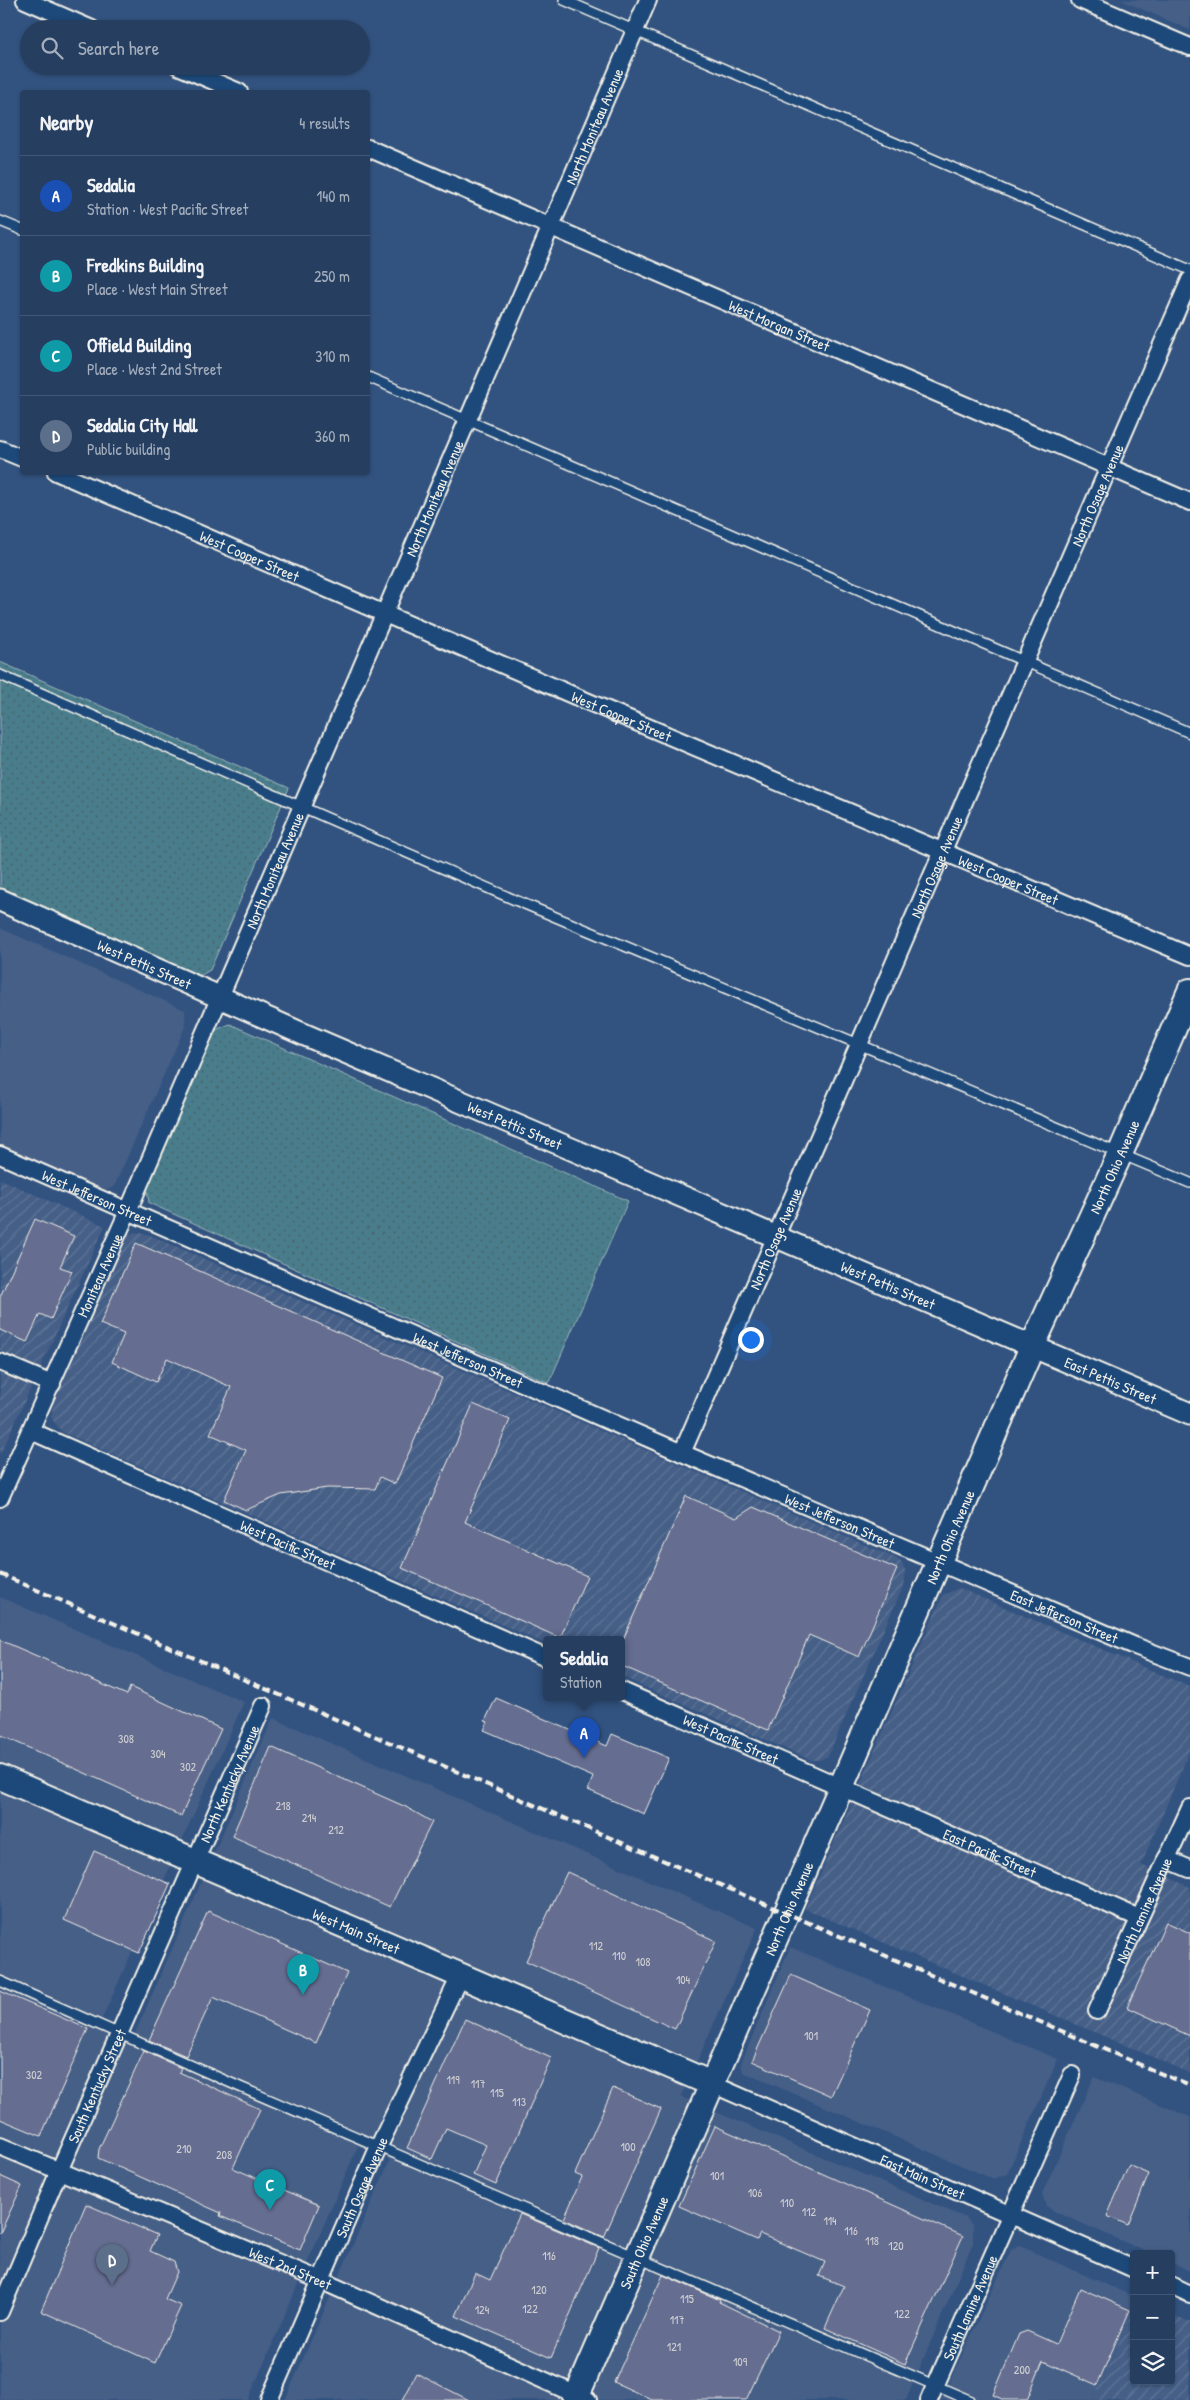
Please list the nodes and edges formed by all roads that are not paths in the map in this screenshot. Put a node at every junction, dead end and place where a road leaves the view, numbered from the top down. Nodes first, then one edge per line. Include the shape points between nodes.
1 (25, 0) edge
2 (564, 0) edge
3 (648, 0) edge
4 (1080, 0) edge
5 (71, 20) edge
6 (635, 31) junction
7 (1190, 47) edge
8 (199, 75) edge
9 (234, 90) edge
10 (370, 149) edge
11 (0, 221) edge
12 (550, 226) junction
13 (20, 229) edge
14 (1190, 270) edge
15 (1190, 280) edge
16 (370, 378) edge
17 (468, 420) junction
18 (0, 449) edge
19 (20, 457) edge
20 (1110, 467) junction
21 (63, 475) edge
22 (1190, 502) edge
23 (385, 614) junction
24 (1026, 661) junction
25 (0, 675) edge
26 (1190, 733) edge
27 (301, 806) junction
28 (943, 852) junction
29 (0, 900) edge
30 (1190, 956) edge
31 (1190, 991) edge
32 (219, 997) junction
33 (860, 1043) junction
34 (1120, 1154) junction
35 (0, 1155) edge
36 (1190, 1183) edge
37 (128, 1211) junction
38 (775, 1238) junction
39 (1032, 1347) junction
40 (0, 1362) edge
41 (52, 1384) junction
42 (1190, 1414) edge
43 (31, 1431) junction
44 (682, 1453) junction
45 (0, 1498) edge
46 (939, 1562) junction
47 (543, 1657) edge
48 (1190, 1667) edge
49 (625, 1692) edge
50 (263, 1706) dead end
51 (0, 1778) edge
52 (841, 1788) junction
53 (1190, 1808) edge
54 (1166, 1859) junction
55 (195, 1861) junction
56 (1190, 1869) edge
57 (1139, 1918) junction
58 (460, 1976) junction
59 (0, 1981) edge
60 (1097, 2011) dead end
61 (119, 2033) junction
62 (1072, 2075) dead end
63 (712, 2084) junction
64 (0, 2146) edge
65 (379, 2146) junction
66 (59, 2171) junction
67 (1011, 2215) junction
68 (638, 2258) junction
69 (1130, 2267) edge
70 (322, 2281) junction
71 (1175, 2287) edge
72 (1190, 2294) edge
73 (0, 2312) edge
74 (932, 2393) edge
75 (580, 2398) edge
76 (269, 2400) edge
77 (969, 2400) edge

1 - 5 street
2 - 6 lane
3 - 6 street, North Moniteau Avenue
4 - 7 street
6 - 12 street, North Moniteau Avenue
6 - 14 lane
8 - 9 street
10 - 12 street, West Morgan Street
11 - 13 lane
12 - 17 street, North Moniteau Avenue
12 - 20 street, West Morgan Street
15 - 20 street, North Osage Avenue
16 - 17 lane
17 - 23 street, North Moniteau Avenue
17 - 24 lane
18 - 19 street
20 - 22 street, West Morgan Street
20 - 24 street, North Osage Avenue
21 - 23 street, West Cooper Street
23 - 27 street, North Moniteau Avenue
23 - 28 street, West Cooper Street
24 - 26 lane
24 - 28 street, North Osage Avenue
25 - 27 lane
27 - 32 street, North Moniteau Avenue
27 - 33 lane via 515,900
28 - 30 street, West Cooper Street
28 - 33 street, North Osage Avenue
29 - 32 street, West Pettis Street
31 - 34 main road, North Ohio Avenue
32 - 37 street, Moniteau Avenue
32 - 38 street, West Pettis Street
33 - 34 lane
33 - 38 street, North Osage Avenue
34 - 36 lane
34 - 39 main road, North Ohio Avenue
35 - 37 street, West Jefferson Street
37 - 41 street, Moniteau Avenue
37 - 44 street, West Jefferson Street
38 - 39 street, West Pettis Street
38 - 44 street, North Osage Avenue
39 - 42 street, East Pettis Street
39 - 46 main road, North Ohio Avenue
40 - 41 street
41 - 43 street, Moniteau Avenue
43 - 45 street, Moniteau Avenue
43 - 47 street, West Pacific Street
44 - 46 street, West Jefferson Street
46 - 48 street, East Jefferson Street
46 - 52 main road, North Ohio Avenue
49 - 52 street, West Pacific Street
50 - 55 street, North Kentucky Avenue
51 - 55 main road, West Main Street
52 - 57 street, East Pacific Street
52 - 63 main road, North Ohio Avenue
53 - 54 street, North Lamine Avenue
54 - 56 street
54 - 57 street, North Lamine Avenue
55 - 58 main road, West Main Street
55 - 61 street, South Kentucky Street
57 - 60 street, North Lamine Avenue
58 - 63 main road, West Main Street
58 - 65 street, South Osage Avenue
59 - 61 lane
61 - 65 lane
61 - 66 street, South Kentucky Street
62 - 67 street
63 - 67 street, East Main Street
63 - 68 main road, South Ohio Avenue
64 - 66 street, West 2nd Street
65 - 68 lane
65 - 70 street, South Osage Avenue
66 - 70 street, West 2nd Street
66 - 73 street, South Kentucky Street
67 - 69 street, East Main Street
67 - 74 street, South Lamine Avenue
68 - 74 lane
68 - 75 main road, South Ohio Avenue
70 - 75 street, West 2nd Street
70 - 76 street, South Osage Avenue
71 - 72 street
74 - 77 lane

